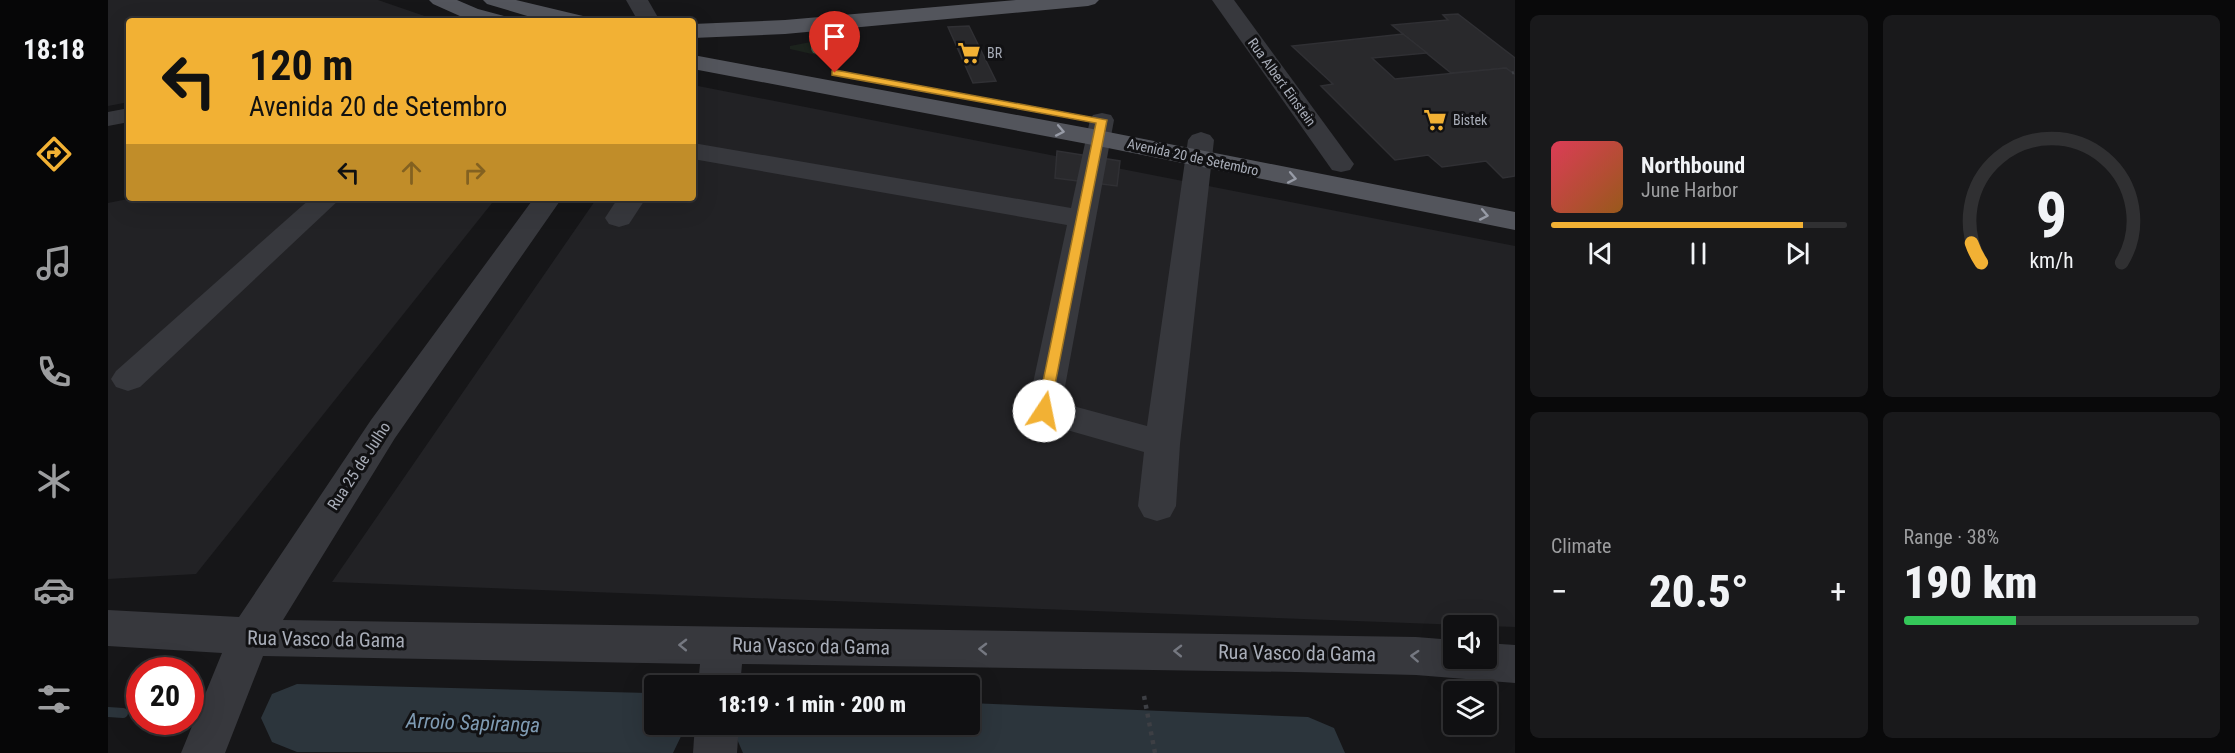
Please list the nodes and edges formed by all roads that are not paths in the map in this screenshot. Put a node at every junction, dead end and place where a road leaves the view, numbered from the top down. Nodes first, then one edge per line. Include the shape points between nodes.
1 (440, 0) edge
2 (494, 0) edge
3 (637, 0) edge
4 (1088, 0) edge
5 (1223, 0) edge
6 (916, 7) edge
7 (485, 18) edge
8 (561, 18) edge
9 (647, 18) edge
10 (785, 27) junction
11 (755, 34) junction
12 (696, 46) edge
13 (696, 46) edge
14 (696, 46) edge
15 (696, 46) edge
16 (762, 60) junction
17 (126, 116) edge
18 (108, 119) edge
19 (1100, 129) junction
20 (1199, 150) junction
21 (696, 152) edge
22 (1341, 164) junction
23 (1515, 198) edge
24 (324, 201) edge
25 (547, 201) edge
26 (1082, 219) junction
27 (1515, 221) edge
28 (128, 379) dead end
29 (1162, 444) junction
30 (1157, 506) dead end
31 (108, 628) edge
32 (249, 638) junction
33 (722, 645) junction
34 (1515, 664) edge
35 (720, 675) edge
36 (716, 735) edge
37 (203, 753) edge
38 (715, 753) edge

1 - 7 main road
2 - 8 main road
3 - 9 street
4 - 6 main road
5 - 22 street, Rua Albert Einstein
6 - 10 main road
10 - 11 main road
10 - 12 main road
11 - 13 main road
11 - 16 main road via 749,44
14 - 16 main road, Avenida 20 de Setembro
15 -> 19 main road, Avenida 20 de Setembro
16 - 19 main road, Avenida 20 de Setembro
17 - 18 street
19 - 20 main road, Avenida 20 de Setembro
19 - 26 street
20 - 22 main road, Avenida 20 de Setembro
20 -> 27 main road, Avenida 20 de Setembro
20 - 29 street
21 - 26 street
22 - 23 main road, Avenida 20 de Setembro
24 - 28 street
25 - 32 street, Rua 25 de Julho via 383,429
26 - 29 street via 1044,411
29 - 30 street
31 - 32 street, Rua Vasco da Gama
33 -> 32 street, Rua Vasco da Gama
32 - 37 street, Rua 25 de Julho
34 -> 33 street, Rua Vasco da Gama via 1416,656 1296,653
33 - 35 street
36 - 38 street

